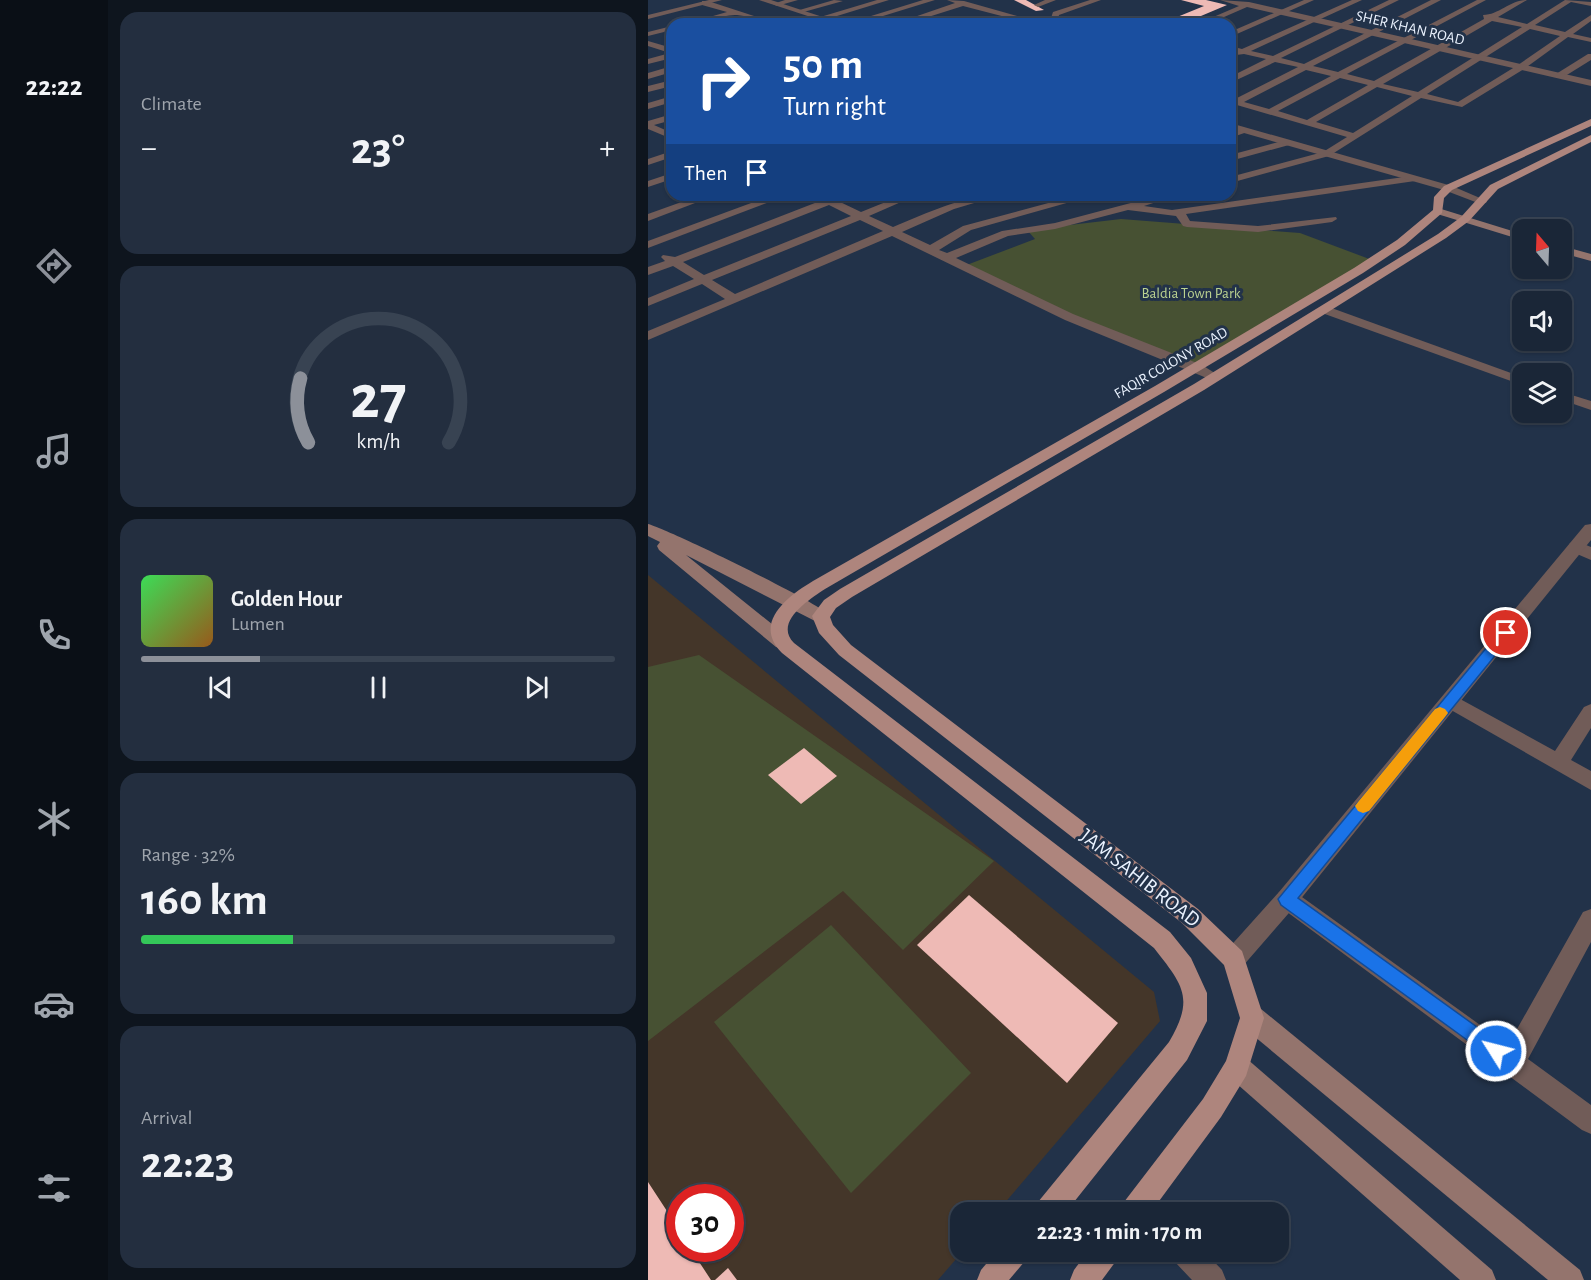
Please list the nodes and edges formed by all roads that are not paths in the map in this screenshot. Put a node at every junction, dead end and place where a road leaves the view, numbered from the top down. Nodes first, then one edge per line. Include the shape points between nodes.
1 (718, 0) edge
2 (763, 0) edge
3 (794, 0) edge
4 (842, 0) edge
5 (885, 0) edge
6 (931, 0) edge
7 (951, 0) edge
8 (1052, 0) edge
9 (1097, 0) edge
10 (1224, 0) edge
11 (1257, 0) edge
12 (1310, 0) edge
13 (1358, 0) edge
14 (1395, 0) edge
15 (1482, 0) edge
16 (1523, 0) edge
17 (1570, 0) edge
18 (1417, 2) dead end
19 (705, 3) junction
20 (964, 3) junction
21 (1438, 3) edge
22 (777, 4) junction
23 (1591, 4) edge
24 (1038, 5) dead end
25 (1245, 5) junction
26 (1428, 5) junction
27 (1448, 9) dead end
28 (800, 11) junction
29 (1460, 11) junction
30 (735, 12) junction
31 (1280, 13) junction
32 (648, 17) edge
33 (1489, 17) junction
34 (1591, 17) edge
35 (712, 18) edge
36 (755, 18) edge
37 (821, 18) joint
38 (870, 18) edge
39 (917, 18) edge
40 (1019, 18) edge
41 (1055, 18) edge
42 (1215, 18) edge
43 (1314, 21) junction
44 (1529, 26) junction
45 (1341, 27) junction
46 (666, 30) edge
47 (1236, 32) edge
48 (1371, 33) junction
49 (648, 34) edge
50 (1567, 34) junction
51 (1591, 40) edge
52 (1403, 41) junction
53 (666, 43) edge
54 (651, 46) edge
55 (1436, 48) junction
56 (1236, 50) edge
57 (666, 51) edge
58 (1243, 52) junction
59 (666, 55) edge
60 (1236, 55) edge
61 (1591, 56) edge
62 (1479, 58) junction
63 (1273, 59) junction
64 (648, 62) edge
65 (1305, 67) junction
66 (1521, 67) junction
67 (666, 71) edge
68 (648, 76) edge
69 (1338, 76) junction
70 (1558, 76) junction
71 (1236, 77) edge
72 (1591, 83) edge
73 (666, 84) edge
74 (1374, 84) junction
75 (648, 90) edge
76 (1419, 96) junction
77 (1236, 100) edge
78 (666, 101) edge
79 (1236, 102) edge
80 (648, 106) edge
81 (1270, 112) junction
82 (666, 119) edge
83 (1591, 122) edge
84 (1308, 123) junction
85 (648, 125) edge
86 (1236, 128) edge
87 (1245, 131) junction
88 (666, 133) edge
89 (1236, 133) edge
90 (1355, 136) junction
91 (666, 137) edge
92 (1591, 138) edge
93 (659, 139) dead end
94 (1286, 143) junction
95 (1326, 154) junction
96 (666, 156) edge
97 (1236, 156) edge
98 (648, 162) edge
99 (666, 178) edge
100 (1236, 178) edge
101 (1411, 179) junction
102 (648, 184) edge
103 (1448, 188) junction
104 (695, 201) edge
105 (767, 201) edge
106 (829, 201) joint
107 (898, 201) edge
108 (973, 201) edge
109 (1068, 201) edge
110 (1143, 201) edge
111 (1482, 201) junction
112 (1128, 207) junction
113 (1438, 211) junction
114 (1179, 212) junction
115 (860, 217) junction
116 (648, 218) edge
117 (1332, 219) dead end
118 (1465, 219) junction
119 (892, 232) junction
120 (1512, 234) edge
121 (648, 245) edge
122 (930, 250) junction
123 (1572, 252) edge
124 (946, 258) junction
125 (1591, 258) edge
126 (674, 261) junction
127 (648, 271) edge
128 (703, 279) junction
129 (734, 299) junction
130 (648, 302) edge
131 (1326, 310) junction
132 (648, 336) edge
133 (1197, 368) junction
134 (1214, 377) junction
135 (1512, 377) edge
136 (1572, 399) edge
137 (1591, 406) edge
138 (1591, 529) edge
139 (648, 530) edge
140 (1583, 551) edge
141 (795, 601) junction
142 (821, 616) junction
143 (782, 642) junction
144 (1450, 701) junction
145 (1591, 712) edge
146 (1559, 762) junction
147 (1591, 781) edge
148 (1287, 899) junction
149 (1591, 920) edge
150 (1234, 959) junction
151 (1252, 1018) junction
152 (1512, 1063) junction
153 (1237, 1067) junction
154 (1591, 1121) edge
155 (1056, 1202) edge
156 (1146, 1202) edge
157 (1007, 1262) edge
158 (1098, 1262) edge
159 (1195, 1262) edge
160 (991, 1280) edge
161 (1084, 1280) edge
162 (1212, 1280) edge
163 (1482, 1280) edge
164 (1570, 1280) edge

1 - 19 street
2 - 22 street
3 - 22 street
4 - 28 street
5 - 37 street
6 - 38 street
7 - 20 street
8 - 24 street
9 - 41 street via 1056,14
10 - 25 street, SHER KHAN ROAD
11 - 25 street
12 - 31 street
13 - 43 street
14 - 45 street
15 - 29 street
16 - 33 street
17 - 23 street
17 - 44 street
18 - 26 street
19 - 30 street
19 - 32 street
20 - 39 street
20 - 40 street
21 - 26 street
22 - 28 street
25 - 31 street, SHER KHAN ROAD
25 - 42 street
26 - 48 street
27 - 29 street
28 - 37 street
29 - 33 street
29 - 52 street
30 - 35 street
30 - 36 street
31 - 43 street, SHER KHAN ROAD
31 - 47 street
33 - 44 street
33 - 55 street
34 - 50 street
43 - 45 street, SHER KHAN ROAD
43 - 58 street
44 - 50 street
44 - 62 street
45 - 48 street, SHER KHAN ROAD
45 - 63 street
46 - 49 street
48 - 52 street, SHER KHAN ROAD
48 - 65 street
50 - 51 street
50 - 66 street
52 - 55 street, SHER KHAN ROAD
52 - 69 street
53 - 54 street
54 - 57 street
55 - 62 street, SHER KHAN ROAD
55 - 74 street
56 - 58 street
58 - 60 street
58 - 63 street
59 - 64 street
61 - 70 street
62 - 66 street, SHER KHAN ROAD
62 - 76 street
63 - 65 street
63 - 71 street
65 - 69 street
65 - 77 street
66 - 70 street, SHER KHAN ROAD
66 - 76 street via 1459,105
67 - 68 street
69 - 74 street
69 - 81 street
70 - 72 street, SHER KHAN ROAD
73 - 75 street
74 - 76 street
74 - 84 street
76 - 90 street
78 - 80 street
79 - 81 street
81 - 84 street
82 - 85 street
83 - 103 main road
84 - 90 street
85 - 88 street
86 - 87 street
87 - 89 street
87 - 94 street
90 - 95 street
91 - 93 street
92 - 111 main road, FAQIR COLONY ROAD via 1494,187
94 - 95 street
94 - 97 street
95 - 100 street
95 - 101 street
96 - 98 street
99 - 102 street
101 - 103 street
101 - 114 street
103 - 111 street
103 - 113 main road, FAQIR COLONY ROAD via 1439,197
104 - 116 street
105 - 121 street
106 - 115 street
106 - 126 street
107 - 115 street
108 - 119 street
109 - 122 street via 967,228
110 - 112 street
111 - 118 main road, FAQIR COLONY ROAD
112 - 114 street
112 - 124 street via 1055,226 1006,233
113 - 118 main road
113 - 133 main road, FAQIR COLONY ROAD via 1423,226 1372,260
114 - 117 street via 1187,224 1258,229
115 - 119 street
115 - 128 street
118 - 120 main road
118 - 131 main road, FAQIR COLONY ROAD
119 - 122 street
119 - 129 street
121 - 126 street
122 - 124 street
123 - 125 main road
124 - 133 street via 1069,316
126 - 127 street
126 - 128 street
128 - 129 street
128 - 130 street
129 - 132 street
131 - 134 main road, FAQIR COLONY ROAD
131 - 135 street
133 - 134 street
133 - 141 main road, FAQIR COLONY ROAD via 894,540
134 - 142 main road, FAQIR COLONY ROAD via 846,593
136 - 137 street
138 - 140 street
139 - 141 main road
139 - 143 main road
140 - 144 street
141 - 142 main road
141 - 143 main road, FAQIR COLONY ROAD via 780,623
142 - 150 main road, JAM SAHIB ROAD via 825,628 845,650 1190,915
143 - 155 main road, JAM SAHIB ROAD via 1162,940 1183,966 1195,993 1196,1021 1178,1051
144 - 146 street
144 - 148 street
145 - 146 street
146 - 147 street
148 - 150 street
148 - 152 street
149 - 152 street
150 - 151 main road, JAM SAHIB ROAD
151 - 153 main road
151 - 164 main road
152 - 154 street
153 - 156 main road
153 - 163 main road
157 - 160 main road
158 - 161 main road
159 - 162 street

